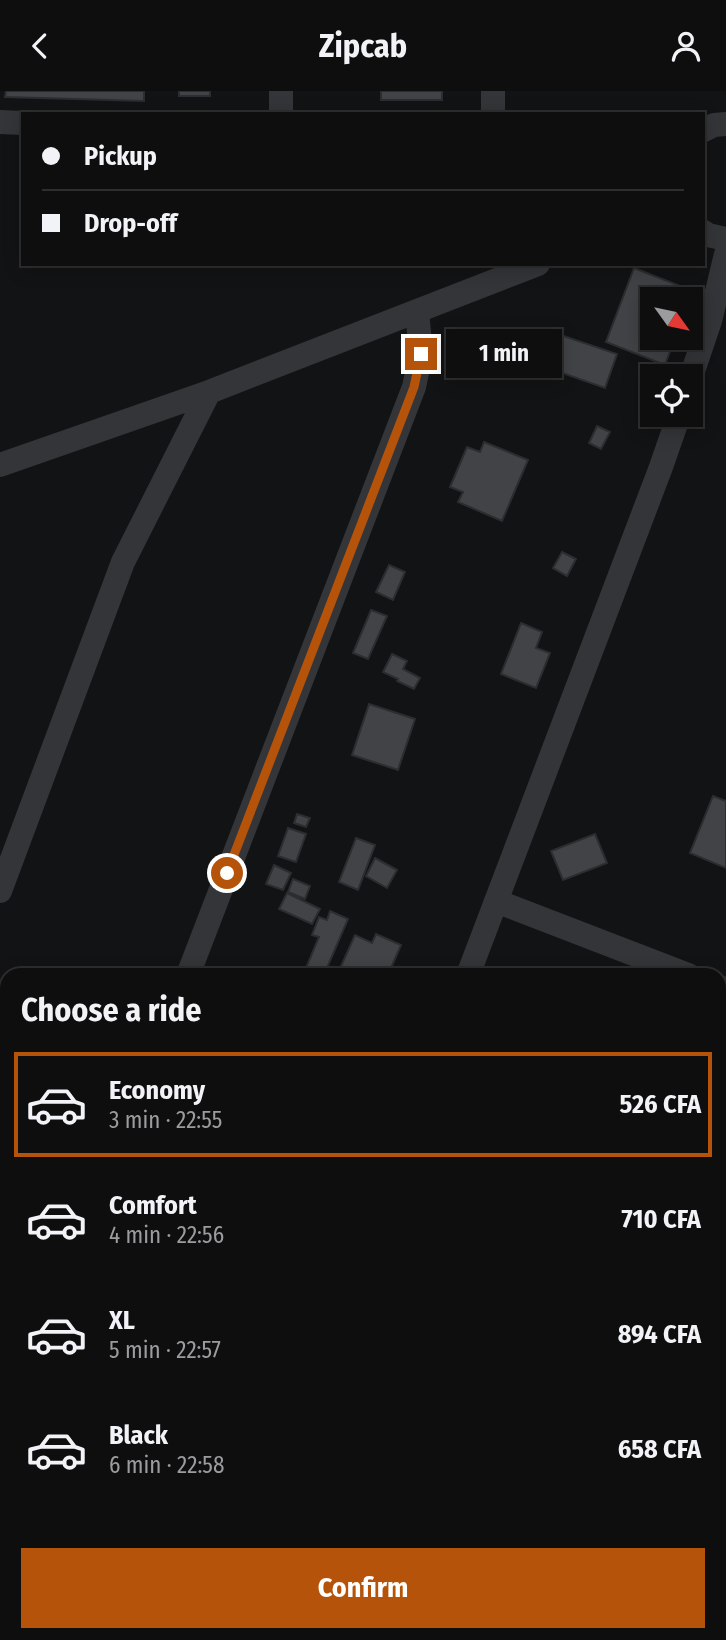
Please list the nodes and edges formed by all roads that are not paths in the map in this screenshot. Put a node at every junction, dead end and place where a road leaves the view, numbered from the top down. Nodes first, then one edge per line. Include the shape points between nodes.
1 (281, 91) edge
2 (493, 91) edge
3 (281, 112) edge
4 (493, 112) edge
5 (0, 122) edge
6 (21, 123) edge
7 (726, 124) edge
8 (705, 130) edge
9 (705, 233) edge
10 (726, 239) edge
11 (726, 254) edge
12 (533, 266) edge
13 (417, 311) junction
14 (695, 364) edge
15 (209, 392) junction
16 (675, 427) edge
17 (0, 465) edge
18 (0, 891) edge
19 (496, 901) junction
20 (191, 968) edge
21 (471, 968) edge
22 (670, 968) edge

1 - 3 street
2 - 4 street
5 - 6 street
7 - 8 street
9 - 10 street
11 - 14 street
12 - 13 street
13 - 15 street
13 - 20 street via 421,354 414,387
15 - 17 street
15 - 18 street via 122,562
16 - 19 street
19 - 21 street
19 - 22 street

